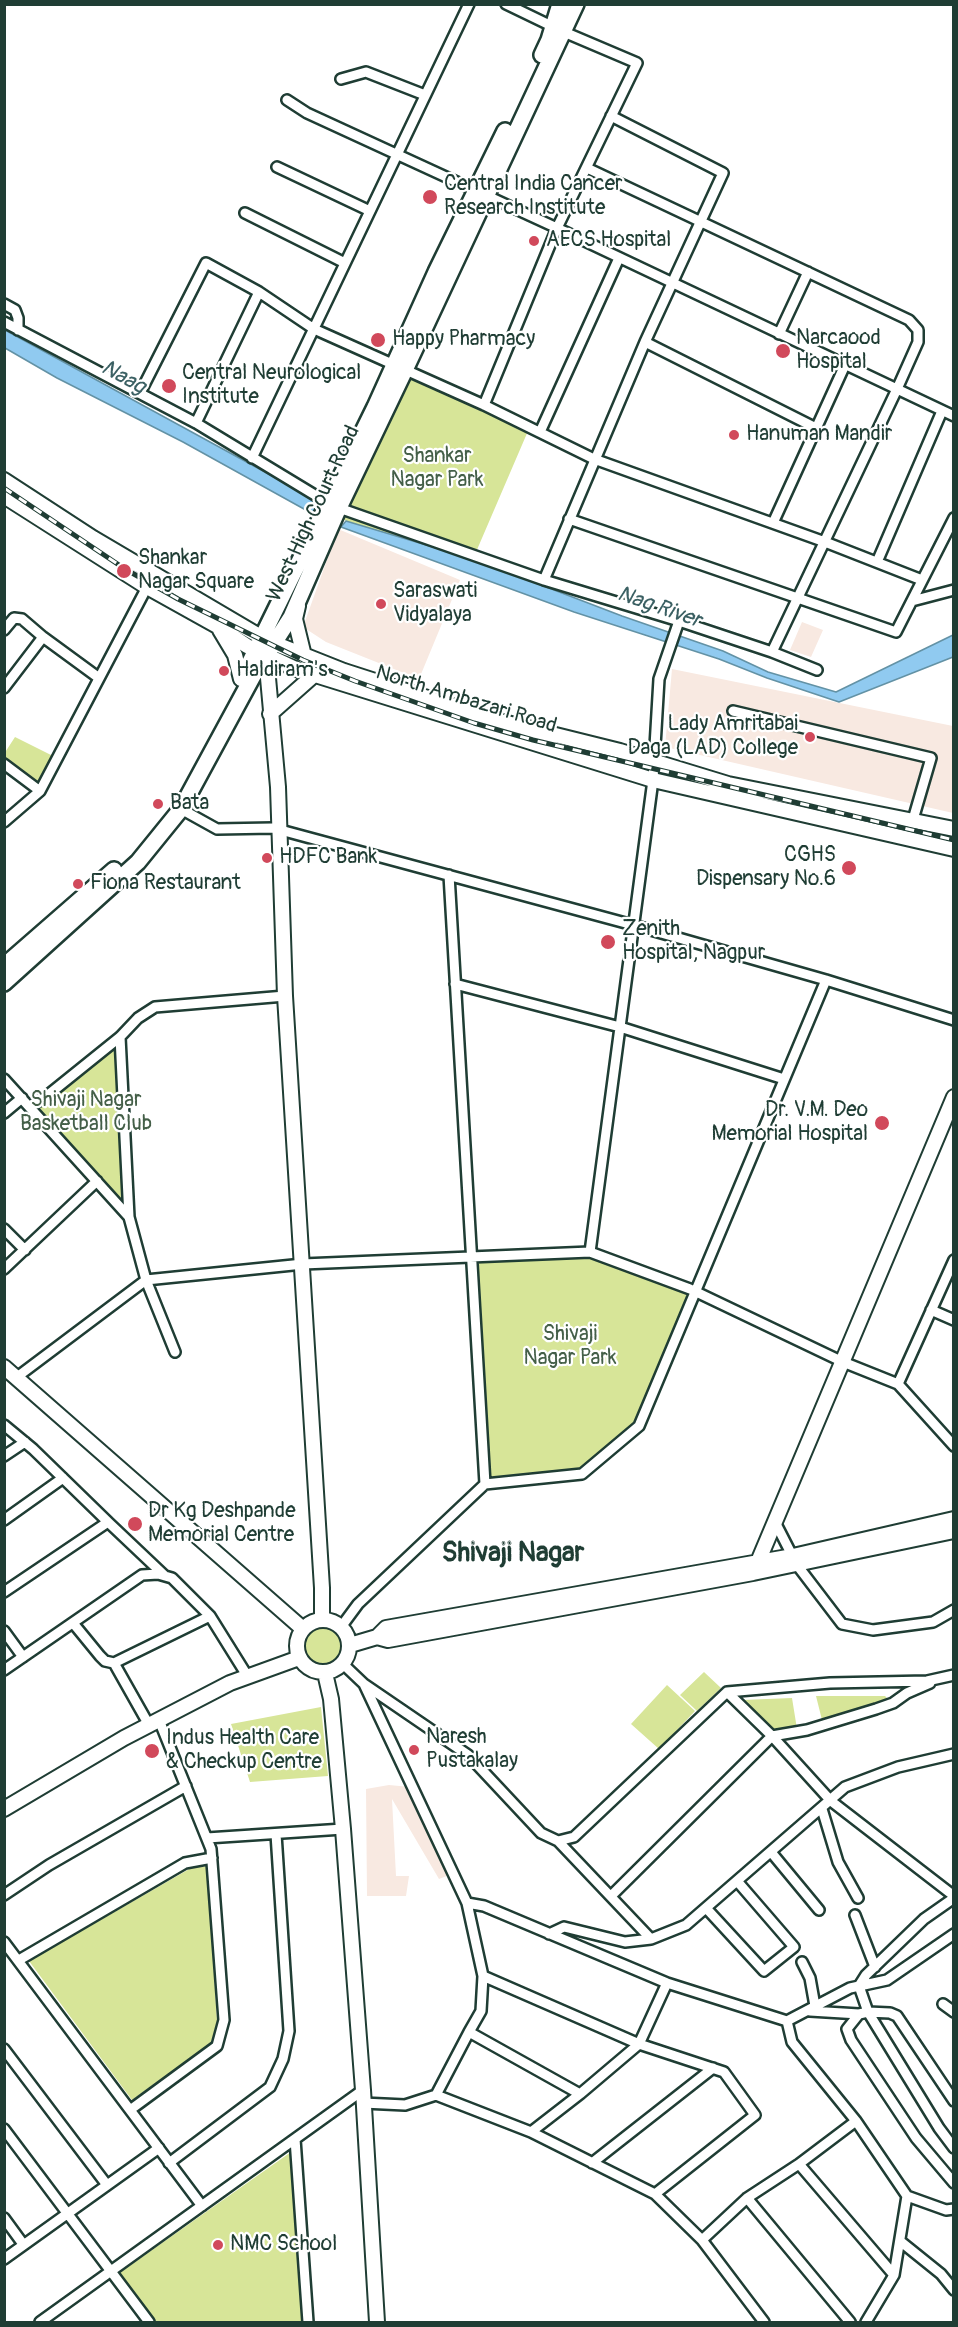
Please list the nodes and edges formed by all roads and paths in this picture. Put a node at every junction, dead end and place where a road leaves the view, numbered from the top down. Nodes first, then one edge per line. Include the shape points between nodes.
1 (469, 4) edge
2 (506, 4) edge
3 (560, 4) edge
4 (576, 4) edge
5 (558, 29) junction
6 (341, 79) dead end
7 (425, 95) junction
8 (287, 100) dead end
9 (611, 116) junction
10 (397, 155) junction
11 (277, 167) dead end
12 (587, 168) junction
13 (480, 194) junction
14 (370, 212) junction
15 (245, 213) dead end
16 (701, 222) junction
17 (557, 228) junction
18 (619, 258) junction
19 (345, 263) junction
20 (808, 272) junction
21 (673, 283) junction
22 (259, 291) junction
23 (4, 304) edge
24 (4, 322) edge
25 (314, 329) junction
26 (18, 330) junction
27 (779, 334) junction
28 (645, 342) junction
29 (845, 365) junction
30 (400, 368) junction
31 (897, 389) junction
32 (140, 393) junction
33 (484, 405) junction
34 (942, 411) junction
35 (954, 416) edge
36 (196, 423) junction
37 (816, 428) junction
38 (540, 432) junction
39 (252, 459) junction
40 (594, 459) junction
41 (4, 480) edge
42 (4, 496) edge
43 (334, 505) junction
44 (954, 518) edge
45 (569, 519) junction
46 (773, 523) junction
47 (825, 542) junction
48 (877, 562) junction
49 (544, 580) junction
50 (922, 580) junction
51 (147, 587) junction
52 (954, 590) edge
53 (301, 595) junction
54 (797, 599) junction
55 (912, 601) junction
56 (679, 623) junction
57 (217, 626) junction
58 (4, 630) edge
59 (43, 637) junction
60 (262, 651) junction
61 (772, 652) junction
62 (303, 656) junction
63 (817, 670) dead end
64 (314, 675) junction
65 (99, 678) junction
66 (241, 679) junction
67 (4, 688) edge
68 (733, 711) dead end
69 (270, 714) junction
70 (652, 761) junction
71 (4, 764) edge
72 (653, 780) junction
73 (40, 791) junction
74 (181, 809) junction
75 (4, 822) edge
76 (913, 822) junction
77 (278, 829) junction
78 (954, 829) edge
79 (954, 849) edge
80 (449, 875) junction
81 (633, 925) junction
82 (4, 966) edge
83 (826, 980) junction
84 (4, 983) edge
85 (455, 984) junction
86 (285, 996) junction
87 (954, 1020) edge
88 (620, 1027) junction
89 (120, 1037) junction
90 (4, 1079) edge
91 (784, 1079) junction
92 (954, 1097) edge
93 (22, 1098) junction
94 (29, 1106) junction
95 (4, 1113) edge
96 (97, 1181) junction
97 (129, 1217) junction
98 (4, 1229) edge
99 (25, 1250) junction
100 (590, 1252) junction
101 (472, 1258) junction
102 (954, 1260) edge
103 (303, 1264) junction
104 (4, 1269) edge
105 (146, 1280) junction
106 (695, 1292) junction
107 (931, 1310) junction
108 (954, 1320) edge
109 (175, 1352) dead end
110 (843, 1362) junction
111 (8, 1371) edge
112 (898, 1384) junction
113 (4, 1425) edge
114 (25, 1442) junction
115 (954, 1446) edge
116 (4, 1456) edge
117 (63, 1479) junction
118 (485, 1484) junction
119 (954, 1519) edge
120 (4, 1520) edge
121 (108, 1522) junction
122 (774, 1522) junction
123 (954, 1531) edge
124 (795, 1561) junction
125 (755, 1568) junction
126 (165, 1576) junction
127 (4, 1592) edge
128 (954, 1610) edge
129 (210, 1616) junction
130 (322, 1620) junction
131 (73, 1623) junction
132 (341, 1627) junction
133 (303, 1629) junction
134 (4, 1631) edge
135 (350, 1645) junction
136 (23, 1657) junction
137 (299, 1658) junction
138 (114, 1663) junction
139 (343, 1664) junction
140 (4, 1670) edge
141 (325, 1673) junction
142 (951, 1675) edge
143 (248, 1677) junction
144 (364, 1684) junction
145 (727, 1692) junction
146 (154, 1723) junction
147 (772, 1736) junction
148 (954, 1754) edge
149 (186, 1786) junction
150 (831, 1801) junction
151 (4, 1809) edge
152 (822, 1809) junction
153 (343, 1829) junction
154 (276, 1834) junction
155 (207, 1838) junction
156 (558, 1841) junction
157 (771, 1852) junction
158 (212, 1858) junction
159 (737, 1881) junction
160 (4, 1896) edge
161 (611, 1896) junction
162 (954, 1897) edge
163 (858, 1898) dead end
164 (467, 1903) junction
165 (706, 1908) junction
166 (819, 1910) dead end
167 (855, 1915) dead end
168 (549, 1934) junction
169 (954, 1934) edge
170 (651, 1939) junction
171 (4, 1942) edge
172 (19, 1960) junction
173 (802, 1962) dead end
174 (875, 1967) junction
175 (483, 1976) junction
176 (667, 1983) junction
177 (859, 1986) junction
178 (943, 2004) dead end
179 (812, 2008) junction
180 (954, 2012) edge
181 (864, 2013) junction
182 (788, 2021) junction
183 (469, 2032) junction
184 (639, 2044) junction
185 (4, 2049) edge
186 (713, 2068) junction
187 (580, 2094) junction
188 (436, 2095) junction
189 (363, 2097) junction
190 (954, 2101) edge
191 (130, 2110) junction
192 (855, 2121) junction
193 (4, 2129) edge
194 (531, 2132) junction
195 (295, 2139) junction
196 (159, 2148) junction
197 (954, 2148) edge
198 (169, 2163) junction
199 (592, 2163) junction
200 (799, 2164) junction
201 (954, 2183) edge
202 (107, 2185) junction
203 (655, 2194) junction
204 (907, 2196) junction
205 (747, 2198) junction
206 (202, 2206) junction
207 (954, 2209) edge
208 (68, 2213) junction
209 (4, 2218) edge
210 (702, 2240) junction
211 (900, 2241) junction
212 (23, 2244) junction
213 (4, 2259) edge
214 (112, 2272) junction
215 (894, 2275) junction
216 (954, 2290) edge
217 (40, 2322) edge
218 (148, 2322) edge
219 (308, 2322) edge
220 (377, 2322) edge
221 (764, 2322) edge
222 (850, 2322) edge
223 (866, 2322) edge

1 - 7 street
2 - 5 street
3 - 5 main road, West High Court Road
4 - 5 main road, West High Court Road
5 - 9 street via 638,63
5 - 13 main road, West High Court Road
6 - 7 street via 366,72
7 - 10 street
8 - 10 street
9 - 12 street
9 - 16 street via 723,173
10 - 13 street
10 - 14 street
11 - 14 street
12 - 16 street
12 - 17 street
13 - 17 street
13 - 30 main road, West High Court Road
14 - 19 street
15 - 19 street
16 - 20 street
16 - 21 street
17 - 18 street
17 - 33 street
18 - 21 street
18 - 38 street
19 - 25 street
20 - 27 street
20 - 31 street via 909,320 918,330 918,342
21 - 27 street
21 - 28 street
22 - 25 street
22 - 32 street via 206,263
22 - 36 street
23 - 26 street via 15,310
24 - 26 street
25 - 30 street
25 - 39 street
26 - 32 street
27 - 29 street
28 - 37 street
28 - 40 street
29 - 31 street
29 - 37 street
30 - 33 street
30 - 43 main road, West High Court Road
31 - 34 street
31 - 47 street
32 - 36 street
33 - 38 street
34 - 35 street
34 - 48 street
36 - 39 street
37 - 46 street
38 - 40 street
39 - 43 street
40 - 45 street
40 - 46 street
41 - 60 street, North Ambazari Road
42 - 51 street, North Ambazari Road
43 - 49 street
43 - 53 main road, West High Court Road
43 - 60 main road, West High Court Road
44 - 50 street
45 - 49 street
45 - 54 street
46 - 47 street
47 - 48 street
47 - 54 street
48 - 50 street
49 - 56 street
50 - 55 street
51 - 57 street, North Ambazari Road
51 - 65 street
52 - 55 street
53 - 60 main road, West High Court Road via 291,617
53 - 62 street via 295,619
54 - 55 street via 896,632
54 - 61 street
56 - 61 street
56 - 70 street via 659,679
57 - 60 street, North Ambazari Road
57 - 66 street via 235,655
58 - 59 street via 14,618
59 - 65 street
59 - 67 street
60 - 62 street, North Ambazari Road
60 - 64 street, North Ambazari Road
60 - 66 main road, West High Court Road
60 - 69 street
60 - 74 main road, West High Court Road
61 - 63 street
62 - 70 street, North Ambazari Road via 499,721
64 - 69 street
64 - 72 street, North Ambazari Road
65 - 73 street
66 - 82 main road, West High Court Road via 173,804 130,856
68 - 76 street via 931,758
69 - 77 street
70 - 72 street
70 - 76 street, North Ambazari Road via 728,784
71 - 73 street
72 - 79 street, North Ambazari Road
72 - 81 street
73 - 75 street
74 - 77 street via 217,829
74 - 84 main road, West High Court Road via 138,862
76 - 78 street, North Ambazari Road
77 - 80 street
77 - 86 street
80 - 81 street
80 - 85 street
81 - 83 street
81 - 88 street
83 - 87 street
83 - 91 street
85 - 88 street
85 - 101 street
86 - 89 street via 155,1008 138,1018
86 - 103 street
88 - 91 street
88 - 100 street
89 - 94 street
89 - 97 street
90 - 93 street
91 - 106 street
92 - 110 street
93 - 94 street
93 - 95 street
94 - 96 street
96 - 97 street
96 - 99 street
97 - 105 street
98 - 99 street
99 - 104 street
100 - 101 street
100 - 106 street
101 - 103 street
101 - 118 street
102 - 107 street
103 - 105 street
103 - 130 street
105 - 109 street
105 - 111 street
106 - 110 street
106 - 118 street via 639,1426 582,1474
107 - 108 street
107 - 112 street
110 - 112 street
110 - 122 street
111 - 133 street
112 - 115 street
113 - 114 street
114 - 116 street
114 - 117 street
117 - 120 street
117 - 121 street
118 - 132 street via 358,1604
119 - 124 street
121 - 126 street
121 - 127 street
122 - 124 street
122 - 125 street
123 - 124 street
124 - 125 street
124 - 128 street via 842,1624 873,1630 933,1622
125 - 135 street
126 - 129 street via 172,1578
126 - 131 street via 142,1575
129 - 138 street
129 - 143 street
130 - 132 street
130 - 133 street
131 - 136 street
131 - 138 street via 105,1661
132 - 135 street
133 - 137 street via 297,1642
134 - 136 street
135 - 139 street
136 - 140 street
137 - 141 street via 310,1669
137 - 143 street
138 - 146 street
139 - 141 street
139 - 144 street
141 - 153 street
142 - 145 street via 927,1681 830,1683
142 - 147 street via 876,1709
143 - 146 street
144 - 156 street via 468,1755 541,1833
144 - 164 street
145 - 147 street
145 - 156 street via 574,1836
146 - 149 street
146 - 151 street
147 - 150 street
147 - 161 street
148 - 150 street via 898,1767 845,1787
149 - 155 street
149 - 160 street via 49,1865
150 - 152 street
150 - 162 street
152 - 157 street
152 - 163 street via 838,1862
153 - 154 street
153 - 189 street
154 - 155 street
154 - 198 street via 289,2031 283,2059 270,2086
155 - 158 street
156 - 161 street
157 - 159 street
157 - 166 street
158 - 172 street via 185,1863
158 - 191 street via 224,2020 217,2046
159 - 165 street
159 - 165 street via 794,1947 764,1971
161 - 170 street
162 - 174 street via 924,1919
164 - 168 street via 484,1906
164 - 175 street
165 - 170 street via 686,1925
167 - 174 street
168 - 170 street via 564,1927 625,1942
168 - 176 street
169 - 177 street via 886,1980
171 - 172 street
172 - 191 street
173 - 179 street via 810,1978
174 - 177 street
175 - 183 street via 481,2011
175 - 184 street
176 - 182 street
176 - 184 street
177 - 179 street
177 - 181 street
178 - 180 street
179 - 181 street
179 - 182 street
181 - 190 street via 890,2013 902,2022
181 - 197 street
181 - 201 street via 847,2029 851,2040 916,2138
182 - 192 street via 792,2043
183 - 187 street
183 - 188 street
184 - 186 street
184 - 187 street
185 - 202 street
186 - 199 street
186 - 203 street via 724,2072 755,2115
187 - 194 street
188 - 189 street via 405,2105
188 - 194 street
189 - 195 street
189 - 220 street
191 - 196 street
192 - 200 street
192 - 204 street
193 - 208 street
194 - 199 street
195 - 206 street
195 - 219 street
196 - 198 street
196 - 202 street
198 - 206 street
199 - 203 street
200 - 205 street
200 - 215 street
202 - 208 street
203 - 210 street
204 - 207 street via 946,2210
204 - 211 street
205 - 210 street
205 - 222 street
206 - 214 street
208 - 212 street
208 - 214 street
209 - 212 street
210 - 221 street
211 - 215 street
211 - 216 street via 941,2274
212 - 213 street
214 - 217 street
214 - 218 street
215 - 223 street

